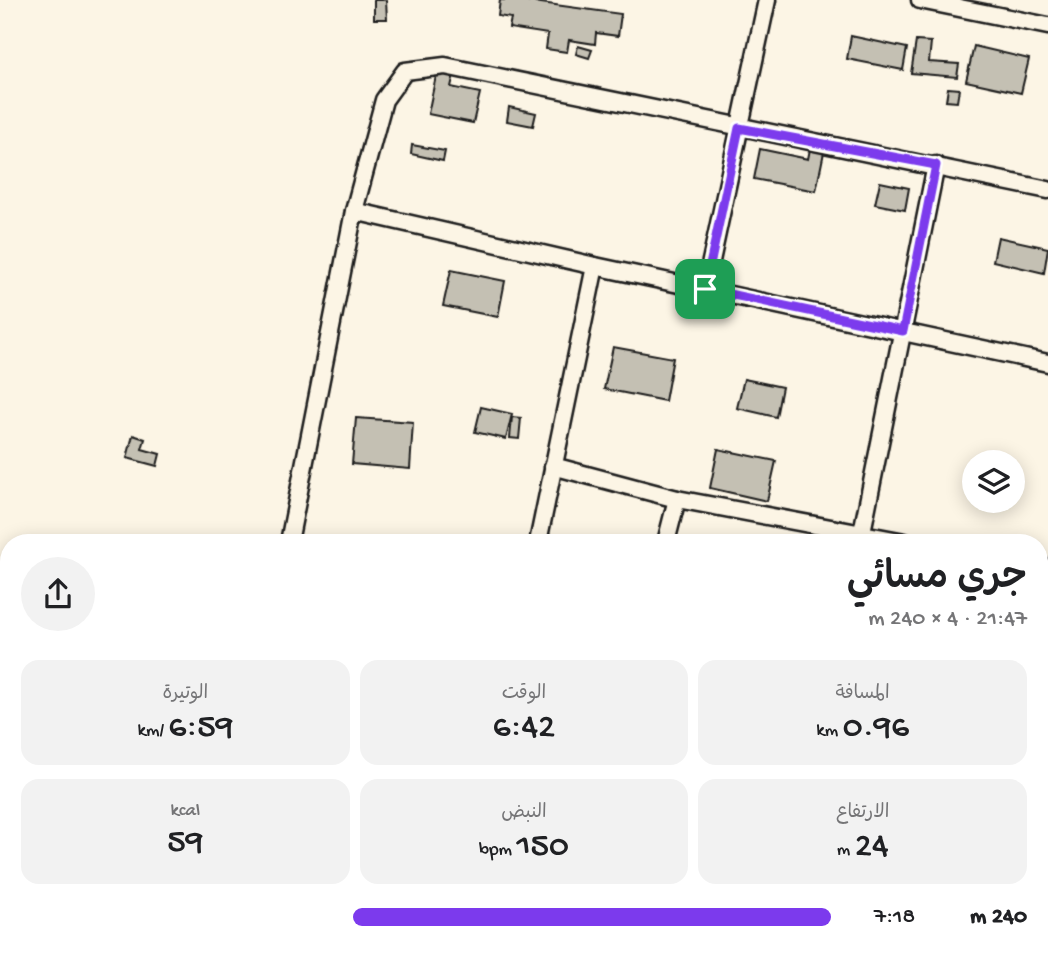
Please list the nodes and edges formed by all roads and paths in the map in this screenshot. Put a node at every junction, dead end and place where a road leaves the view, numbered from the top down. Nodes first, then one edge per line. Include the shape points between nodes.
1 (767, 0) edge
2 (920, 0) edge
3 (1048, 26) edge
4 (739, 128) junction
5 (936, 165) junction
6 (1048, 190) edge
7 (354, 211) junction
8 (595, 266) junction
9 (705, 289) junction
10 (903, 331) junction
11 (1048, 363) edge
12 (552, 466) junction
13 (677, 499) junction
14 (291, 534) edge
15 (539, 534) edge
16 (668, 534) edge
17 (838, 534) edge
18 (862, 534) edge

1 - 4 street
2 - 3 street
4 - 5 street
4 - 7 street via 445,66 405,71 384,100
4 - 9 street
5 - 6 street
5 - 10 street
7 - 8 street
7 - 14 street
8 - 9 street
8 - 12 street
9 - 10 street
10 - 11 street
10 - 18 street
12 - 13 street
12 - 15 street
13 - 16 street
13 - 17 street

